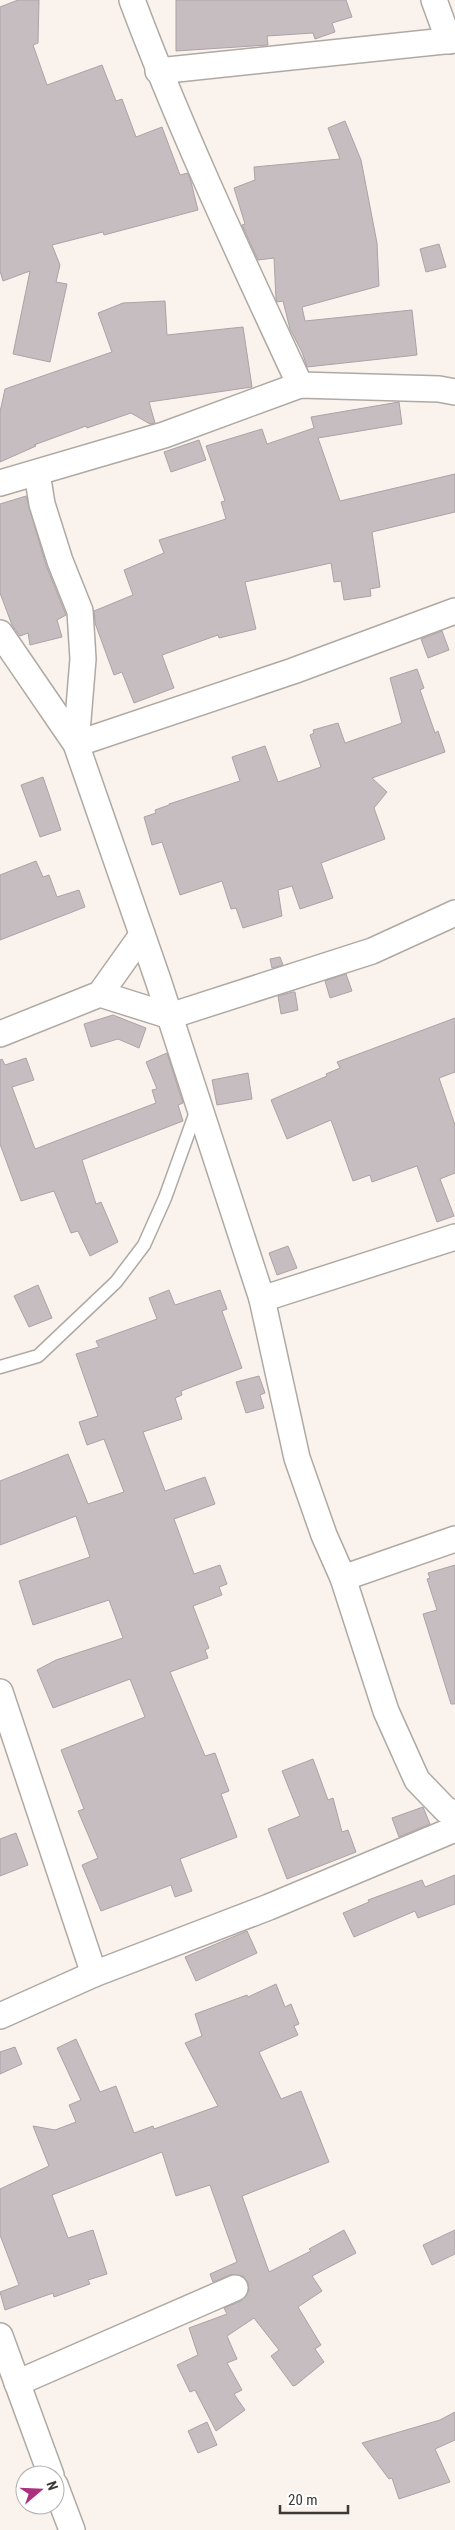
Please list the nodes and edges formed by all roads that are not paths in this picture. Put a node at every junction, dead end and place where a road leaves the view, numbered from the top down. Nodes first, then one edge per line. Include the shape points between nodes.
1 (132, 0) edge
2 (434, 0) edge
3 (452, 41) edge
4 (158, 71) junction
5 (300, 385) junction
6 (455, 392) edge
7 (38, 473) junction
8 (0, 483) edge
9 (455, 611) edge
10 (0, 633) edge
11 (76, 744) junction
12 (455, 913) edge
13 (142, 935) junction
14 (100, 994) junction
15 (170, 1016) junction
16 (0, 1034) edge
17 (198, 1106) junction
18 (455, 1238) edge
19 (262, 1299) junction
20 (0, 1367) edge
21 (455, 1540) edge
22 (344, 1578) junction
23 (0, 1692) edge
24 (455, 1813) edge
25 (455, 1829) edge
26 (94, 1974) junction
27 (0, 2016) edge
28 (235, 2288) dead end
29 (0, 2336) edge
30 (17, 2383) junction
31 (47, 2465) edge
32 (65, 2511) edge
33 (72, 2530) edge

1 - 4 street
2 - 3 street
3 - 4 street
4 - 5 street
5 - 6 street
5 - 7 street via 164,435
7 - 8 street
7 - 11 street via 42,504 80,611 83,658
9 - 11 street via 293,671
10 - 11 street
11 - 13 street
12 - 15 street via 372,951
13 - 14 street
13 - 15 street
14 - 15 street
14 - 16 street
15 - 17 street
17 - 19 street
17 - 20 lane via 165,1198 138,1252 110,1288 38,1356
18 - 19 street
19 - 22 street via 297,1458 324,1535
21 - 22 street
22 - 24 street via 386,1711 417,1780 446,1810
23 - 26 street
25 - 26 street via 270,1907
26 - 27 street
28 - 30 street
29 - 30 street
30 - 31 street
32 - 33 street

